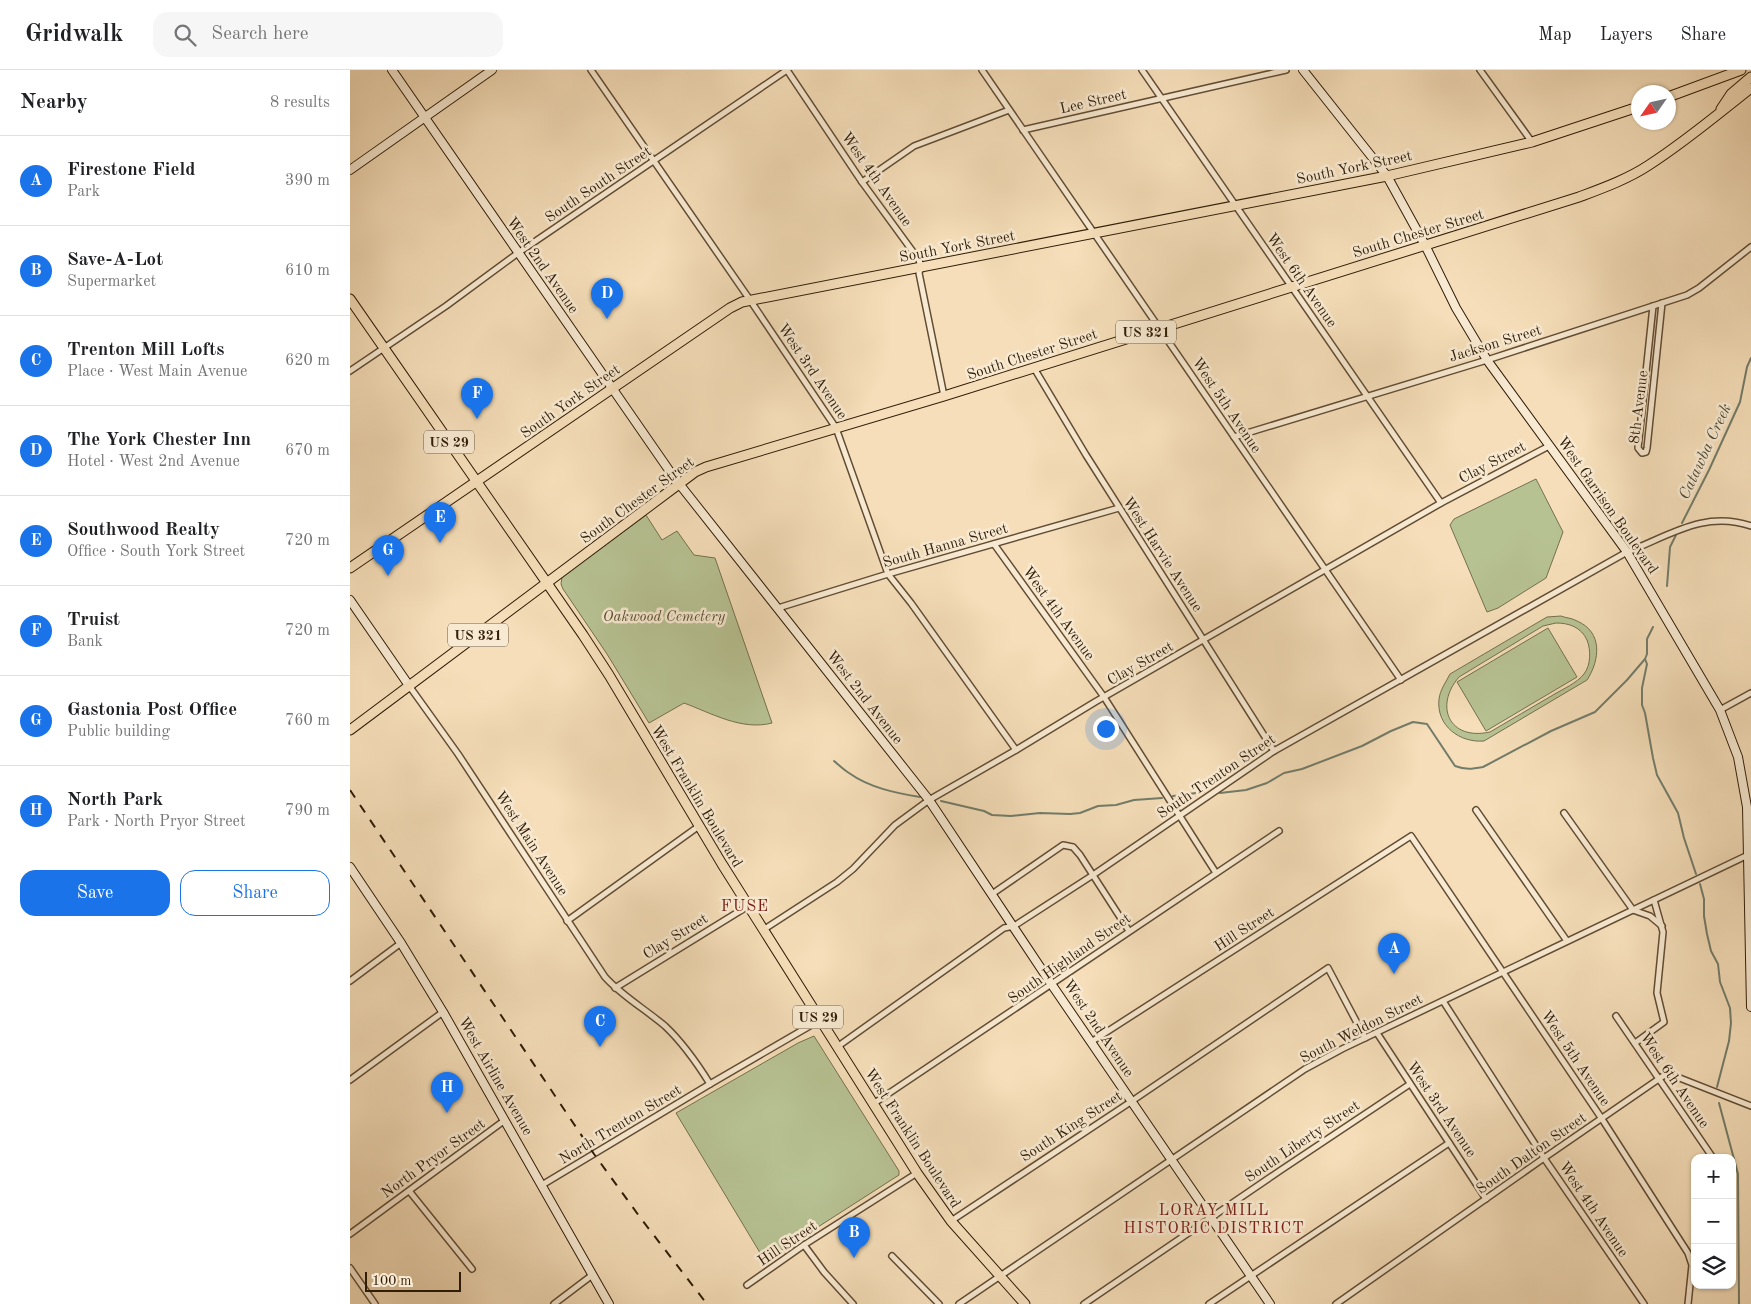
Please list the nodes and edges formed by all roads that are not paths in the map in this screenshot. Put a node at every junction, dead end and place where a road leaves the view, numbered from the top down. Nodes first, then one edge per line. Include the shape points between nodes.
1 (392, 70) edge
2 (492, 70) edge
3 (591, 70) edge
4 (787, 70) edge
5 (982, 70) edge
6 (1142, 70) edge
7 (1286, 70) edge
8 (1303, 70) edge
9 (1480, 70) edge
10 (1740, 70) edge
11 (1750, 83) edge
12 (1676, 94) edge
13 (1162, 98) junction
14 (1631, 109) edge
15 (1009, 110) junction
16 (424, 117) junction
17 (1023, 130) junction
18 (1532, 142) junction
19 (654, 161) junction
20 (350, 170) edge
21 (1387, 176) junction
22 (862, 182) junction
23 (1235, 204) junction
24 (1093, 232) junction
25 (1426, 245) junction
26 (1751, 247) edge
27 (518, 253) junction
28 (920, 267) junction
29 (1292, 286) junction
30 (350, 299) edge
31 (750, 300) junction
32 (1662, 303) junction
33 (1653, 306) junction
34 (1159, 328) junction
35 (384, 348) junction
36 (1487, 360) junction
37 (1034, 368) junction
38 (350, 371) edge
39 (613, 389) junction
40 (944, 396) junction
41 (1367, 396) junction
42 (836, 428) junction
43 (1234, 437) junction
44 (1549, 446) junction
45 (477, 483) junction
46 (679, 484) junction
47 (1441, 503) junction
48 (1119, 508) junction
49 (1751, 526) edge
50 (994, 544) junction
51 (1626, 552) junction
52 (350, 568) edge
53 (1325, 570) junction
54 (888, 574) junction
55 (546, 582) junction
56 (350, 600) edge
57 (778, 608) junction
58 (1204, 640) junction
59 (1400, 680) junction
60 (410, 687) junction
61 (1751, 693) edge
62 (1104, 697) junction
63 (1720, 710) junction
64 (350, 730) edge
65 (1016, 750) junction
66 (1274, 751) junction
67 (929, 800) junction
68 (1476, 810) dead end
69 (1564, 813) dead end
70 (1179, 815) junction
71 (699, 826) junction
72 (1279, 831) dead end
73 (1411, 836) joint
74 (1750, 853) edge
75 (350, 866) edge
76 (1216, 873) junction
77 (1092, 875) junction
78 (992, 894) junction
79 (1654, 900) junction
80 (748, 906) junction
81 (1633, 910) junction
82 (567, 921) junction
83 (1014, 926) junction
84 (1662, 926) junction
85 (764, 930) junction
86 (1129, 931) junction
87 (1567, 941) junction
88 (401, 943) junction
89 (1503, 971) junction
90 (350, 981) edge
91 (1052, 985) junction
92 (615, 988) junction
93 (1443, 1001) junction
94 (1751, 1007) edge
95 (443, 1012) junction
96 (1616, 1016) dead end
97 (820, 1020) junction
98 (1377, 1033) junction
99 (1365, 1038) junction
100 (1091, 1042) junction
101 (1635, 1043) junction
102 (837, 1047) junction
103 (1659, 1079) junction
104 (350, 1080) edge
105 (710, 1084) junction
106 (1410, 1084) junction
107 (1132, 1101) junction
108 (873, 1104) junction
109 (1751, 1106) edge
110 (1602, 1119) junction
111 (505, 1120) junction
112 (1449, 1143) junction
113 (1710, 1154) edge
114 (1544, 1158) junction
115 (1172, 1160) junction
116 (917, 1173) junction
117 (542, 1185) junction
118 (410, 1192) junction
119 (1486, 1199) junction
120 (1211, 1218) junction
121 (951, 1221) junction
122 (350, 1234) edge
123 (804, 1245) junction
124 (892, 1256) dead end
125 (350, 1268) edge
126 (472, 1269) dead end
127 (592, 1276) junction
128 (999, 1276) junction
129 (1251, 1276) junction
130 (747, 1285) dead end
131 (375, 1304) edge
132 (554, 1304) edge
133 (609, 1304) edge
134 (853, 1304) edge
135 (939, 1304) edge
136 (959, 1304) edge
137 (1025, 1304) edge
138 (1084, 1304) edge
139 (1209, 1304) edge
140 (1270, 1304) edge
141 (1336, 1304) edge
142 (1644, 1304) edge
143 (1688, 1304) edge

1 - 16 main road, West 2nd Avenue
2 - 16 main road
3 - 19 street, West 3rd Avenue
4 - 19 street, South South Street
4 - 22 street, West 4th Avenue
5 - 15 street, West 5th Avenue
6 - 13 street, West 6th Avenue
7 - 13 street, Lee Street
8 - 21 main road, West Garrison Boulevard
9 - 18 street
10 - 11 street
10 - 12 main road
11 - 25 main road, South Chester Street / US 321 via 1688,138 1648,166 1615,183
13 - 17 street, Lee Street
13 - 23 street, West 6th Avenue
14 - 18 main road, South York Street
15 - 17 street, West 5th Avenue
15 - 22 street via 914,146
16 - 20 main road
16 - 27 main road, West 2nd Avenue
17 - 24 street, West 5th Avenue
18 - 21 main road, South York Street
19 - 27 street, South South Street
19 - 31 street, West 3rd Avenue
21 - 23 main road, South York Street
21 - 25 main road, West Garrison Boulevard
22 - 28 street, West 4th Avenue via 919,260
23 - 24 main road, South York Street
23 - 29 street, West 6th Avenue
24 - 28 main road, South York Street
24 - 34 street, West 5th Avenue
25 - 29 main road, South Chester Street / US 321
25 - 36 main road, West Garrison Boulevard via 1456,308
26 - 32 street, Jackson Street via 1700,288
27 - 35 street, South South Street
27 - 39 main road, West 2nd Avenue
28 - 31 main road, South York Street
28 - 40 street, West 4th Avenue
29 - 34 main road, South Chester Street / US 321
29 - 41 street, West 6th Avenue
30 - 35 main road, West Franklin Boulevard / US 29
31 - 39 main road, South York Street via 730,308
31 - 42 street, West 3rd Avenue
32 - 33 street, Jackson Street
32 - 33 street, 8th Avenue via 1647,448 1642,453 1638,448
33 - 36 street, Jackson Street
34 - 37 main road, South Chester Street / US 321
34 - 43 street, West 5th Avenue
35 - 38 street, South South Street
35 - 45 main road, West Franklin Boulevard / US 29
36 - 41 street, Jackson Street
36 - 44 main road, West Garrison Boulevard
37 - 40 main road, South Chester Street / US 321
37 - 48 street, West Harvie Avenue
39 - 45 main road, South York Street
39 - 46 main road, West 2nd Avenue
40 - 42 main road, South Chester Street / US 321
41 - 43 street, Jackson Street
41 - 47 street, West 6th Avenue
42 - 46 main road, South Chester Street / US 321 via 706,467
42 - 54 street, West 3rd Avenue
43 - 53 street, West 5th Avenue
44 - 47 street, Clay Street
44 - 51 main road, West Garrison Boulevard
45 - 52 main road, South York Street
45 - 55 main road, West Franklin Boulevard / US 29
46 - 55 main road, South Chester Street / US 321
46 - 57 main road, West 2nd Avenue
47 - 53 street, Clay Street
48 - 50 street, South Hanna Street
48 - 58 street, West Harvie Avenue
49 - 51 street, South Trenton Street via 1725,521 1703,522
50 - 54 street, South Hanna Street
50 - 62 street, West 4th Avenue
51 - 59 street, South Trenton Street
51 - 63 main road, West Garrison Boulevard
53 - 58 street, Clay Street
53 - 59 street, West 5th Avenue
54 - 57 street, South Hanna Street
54 - 65 street, West 3rd Avenue
55 - 60 main road, South Chester Street / US 321
55 - 71 main road, West Franklin Boulevard / US 29 via 609,675
56 - 60 main road, West Main Avenue
57 - 67 main road, West 2nd Avenue
58 - 62 street, Clay Street
58 - 66 street, West Harvie Avenue
59 - 66 street, South Trenton Street
60 - 64 main road, US 321
60 - 82 street, West Main Avenue
61 - 63 street
62 - 65 street, Clay Street
62 - 70 street, West 4th Avenue
63 - 74 main road, West Garrison Boulevard via 1742,777
65 - 67 street, Clay Street
66 - 70 street, South Trenton Street
67 - 78 main road, West 2nd Avenue
67 - 85 street, Clay Street via 895,825 837,882
68 - 87 street
69 - 81 street
70 - 76 street, West 4th Avenue
70 - 77 street, South Trenton Street
71 - 80 main road, West Franklin Boulevard / US 29
71 - 82 street
72 - 76 street, South Highland Street
73 - 89 street, West 5th Avenue
73 - 100 street, Hill Street
74 - 79 street, South Weldon Street
74 - 94 main road, West Garrison Boulevard
75 - 88 main road, West Airline Avenue
76 - 86 street, South Highland Street
77 - 78 street via 1073,847 1063,845
77 - 83 street, South Trenton Street
77 - 86 street
78 - 83 main road, West 2nd Avenue
79 - 81 street, South Weldon Street
79 - 84 street
80 - 85 main road, West Franklin Boulevard / US 29
80 - 92 street, Clay Street
81 - 84 street via 1650,916
81 - 87 street, South Weldon Street
82 - 92 street, West Main Avenue
83 - 91 main road, West 2nd Avenue
83 - 102 street, South Trenton Street via 1004,928
84 - 101 street via 1657,992 1664,1022
85 - 97 main road, West Franklin Boulevard / US 29
86 - 91 street, South Highland Street
87 - 89 street, South Weldon Street
88 - 90 street
88 - 95 main road, West Airline Avenue
89 - 93 street, South Weldon Street
89 - 110 street, West 5th Avenue
91 - 100 main road, West 2nd Avenue
91 - 108 street, South Highland Street
92 - 105 street, West Main Avenue via 671,1032
93 - 98 street, South Weldon Street
93 - 114 street, West 4th Avenue
95 - 104 street
95 - 111 main road, West Airline Avenue
96 - 101 street, West 6th Avenue
97 - 102 main road, West Franklin Boulevard / US 29
97 - 105 street
98 - 99 street, South Weldon Street
98 - 106 street, West 3rd Avenue
99 - 107 street, South King Street via 1328,968
99 - 115 street, South Weldon Street via 1305,1070
100 - 107 main road, West 2nd Avenue
101 - 103 street, West 6th Avenue
102 - 108 main road, West Franklin Boulevard / US 29
103 - 109 street via 1666,1074 1672,1075
103 - 110 street, South Dalton Street
103 - 113 street, West 6th Avenue
105 - 117 street, North Trenton Street
106 - 112 street, West 3rd Avenue
106 - 120 street, South Liberty Street
107 - 115 main road, West 2nd Avenue
107 - 121 street, South King Street
108 - 116 main road, West Franklin Boulevard / US 29
110 - 114 street, South Dalton Street
110 - 143 street, West 5th Avenue via 1688,1253 1692,1265
111 - 117 main road, West Airline Avenue
111 - 118 street, North Pryor Street
112 - 119 street, West 3rd Avenue
112 - 129 street
114 - 119 street, South Dalton Street
114 - 142 street, West 4th Avenue
115 - 120 main road, West 2nd Avenue
115 - 128 street, South Weldon Street
116 - 121 main road, West Franklin Boulevard / US 29
116 - 123 street, Hill Street
117 - 127 main road, West Airline Avenue
118 - 122 street, North Pryor Street
118 - 126 street
119 - 141 street, South Dalton Street
120 - 129 main road, West 2nd Avenue
120 - 138 street, South Liberty Street
121 - 128 main road, West Franklin Boulevard / US 29
123 - 130 street, Hill Street
123 - 134 street
124 - 135 street
125 - 131 street
127 - 132 street
127 - 133 main road, West Airline Avenue
128 - 136 street, South Weldon Street
128 - 137 main road, West Franklin Boulevard / US 29
129 - 139 street
129 - 140 main road, West 2nd Avenue

